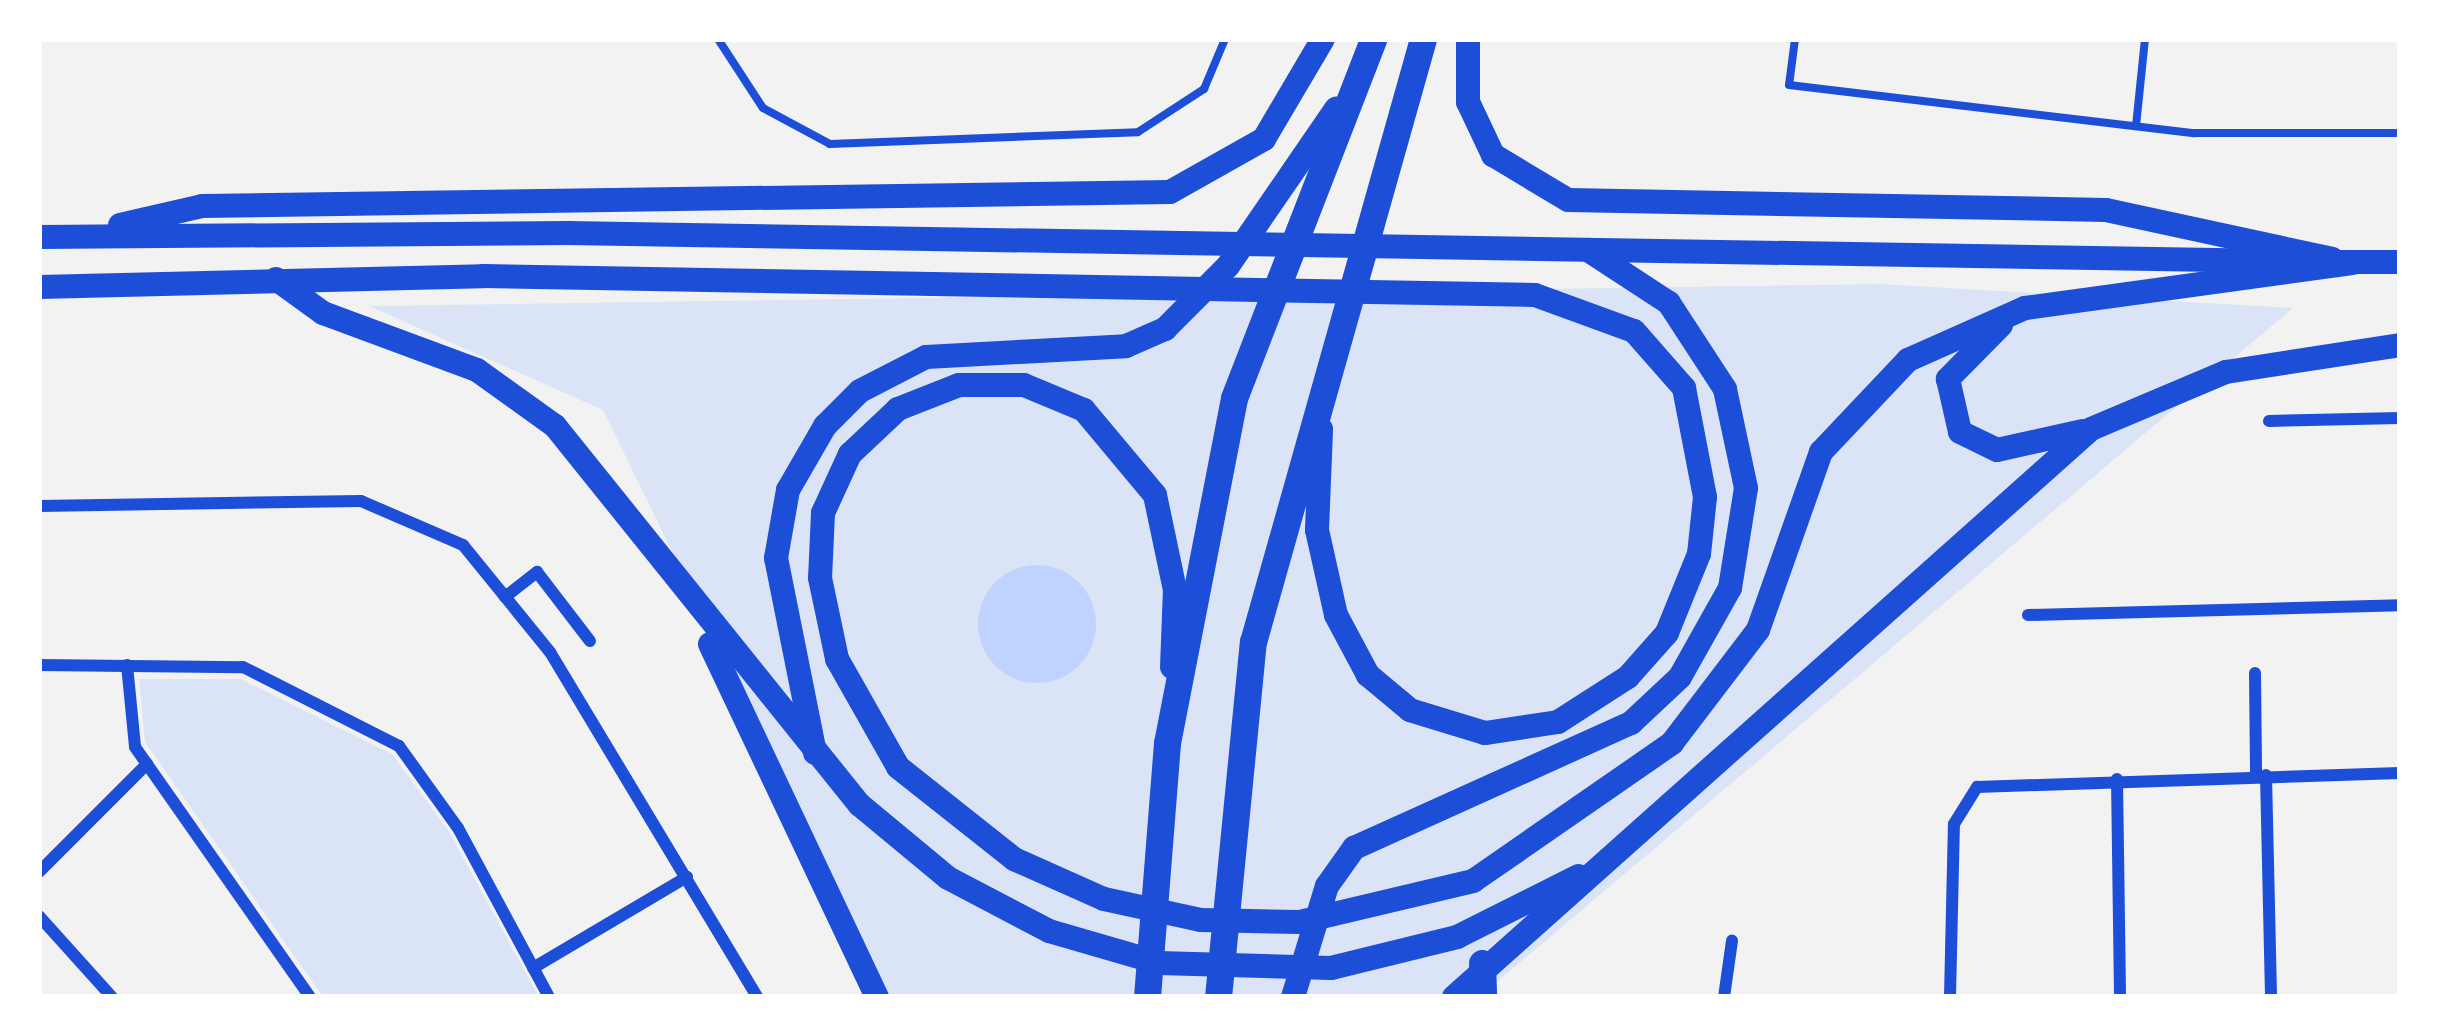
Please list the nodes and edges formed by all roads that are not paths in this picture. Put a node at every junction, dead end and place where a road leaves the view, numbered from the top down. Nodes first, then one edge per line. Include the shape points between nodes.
1 (718, 39) edge
2 (1225, 39) edge
3 (1323, 39) edge
4 (1373, 39) edge
5 (1423, 39) edge
6 (1468, 39) edge
7 (1795, 39) edge
8 (2145, 39) edge
9 (2136, 127) junction
10 (2400, 133) edge
11 (77, 235) junction
12 (39, 237) edge
13 (1581, 246) junction
14 (2400, 262) edge
15 (2352, 263) junction
16 (276, 279) junction
17 (39, 287) edge
18 (2025, 308) junction
19 (2400, 345) edge
20 (1324, 381) junction
21 (2400, 418) edge
22 (2269, 421) dead end
23 (2091, 429) junction
24 (39, 506) edge
25 (506, 597) junction
26 (2400, 605) edge
27 (2028, 615) dead end
28 (700, 619) junction
29 (590, 641) dead end
30 (39, 664) edge
31 (127, 665) junction
32 (2255, 673) dead end
33 (1166, 743) junction
34 (817, 761) junction
35 (147, 764) junction
36 (2400, 773) edge
37 (2261, 775) junction
38 (2117, 778) junction
39 (39, 872) edge
40 (1580, 876) junction
41 (687, 877) junction
42 (39, 916) edge
43 (1732, 941) dead end
44 (1482, 963) junction
45 (533, 968) junction
46 (112, 997) edge
47 (310, 997) edge
48 (549, 997) edge
49 (757, 997) edge
50 (877, 997) edge
51 (1147, 997) edge
52 (1218, 997) edge
53 (1293, 997) edge
54 (1454, 997) edge
55 (1483, 997) edge
56 (1724, 997) edge
57 (1950, 997) edge
58 (2120, 997) edge
59 (2271, 997) edge

1 - 2 lane via 763,108 830,144 1138,132 1204,89
3 - 11 main road via 1264,139 1170,192 202,206
4 - 33 highway via 1234,398
4 - 34 main road via 1309,158 1165,329 1126,346 926,357 860,391 825,426 788,490 776,558
5 - 20 highway
6 - 15 main road via 1468,102 1493,155 1568,200 2106,210
7 - 9 lane via 1789,86
8 - 9 lane
9 - 10 lane
11 - 12 main road
11 - 13 main road
13 - 15 main road
13 - 53 main road via 1645,280 1710,358 1743,454 1739,556 1708,634 1657,701 1571,757 1367,838 1327,886
14 - 15 main road
15 - 18 main road
16 - 17 main road
16 - 20 main road via 1480,288 1588,310 1634,331 1684,388 1704,468 1703,525 1680,608 1649,656 1581,712 1534,729 1435,722 1388,694 1352,653 1317,530
16 - 28 main road via 323,313 448,356 523,400 578,452
18 - 23 main road via 1953,366 1952,420 1997,450
18 - 33 main road via 1908,360 1846,418 1794,509 1758,630 1706,710 1508,862 1397,906 1250,924 1120,904 1014,859 898,767 837,659 820,578 823,513 880,422 980,382 1084,410 1155,495 1174,590
19 - 23 main road via 2226,372
20 - 52 highway via 1253,642
21 - 22 street
23 - 40 main road
24 - 25 street via 361,501 463,545
25 - 29 street via 538,572
25 - 41 street
26 - 27 street
28 - 34 main road
28 - 50 main road via 797,846
30 - 31 street
31 - 35 street via 135,747
31 - 45 street via 243,667 399,746 458,828
32 - 37 street
33 - 51 highway
34 - 40 main road via 964,888 1104,950 1255,972 1388,958 1490,924
35 - 39 street
35 - 47 street
36 - 37 street
37 - 38 street
37 - 59 street
38 - 57 street via 1998,782 1962,801
38 - 58 street
40 - 44 main road
41 - 45 street
41 - 49 street
42 - 46 street
43 - 56 street
44 - 54 main road
44 - 55 highway
45 - 48 street

